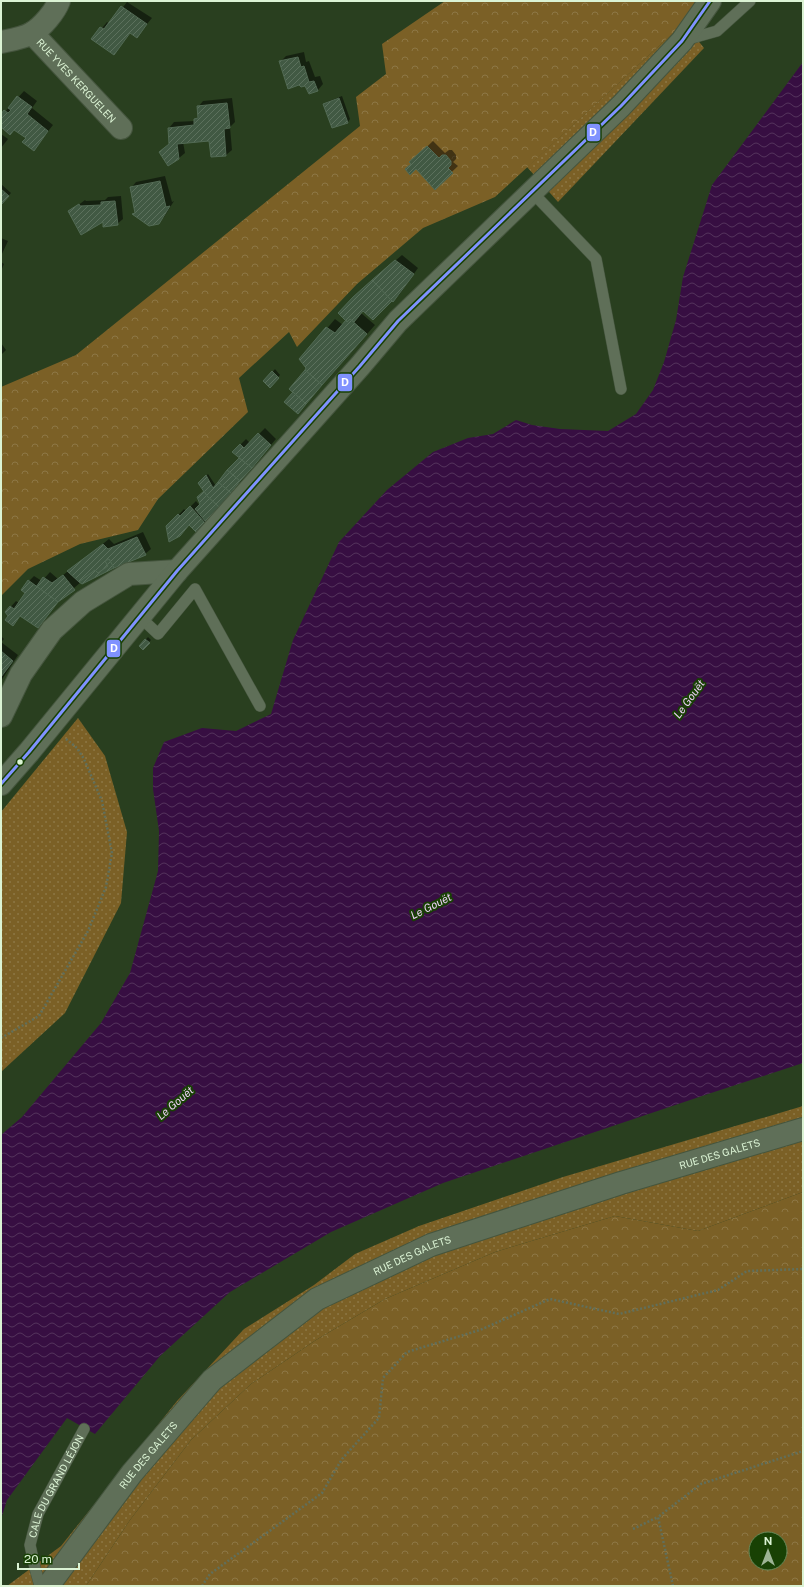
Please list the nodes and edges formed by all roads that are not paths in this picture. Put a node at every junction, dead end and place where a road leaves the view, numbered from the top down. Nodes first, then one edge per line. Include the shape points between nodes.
1 (59, 1) edge
2 (710, 1) edge
3 (750, 1) edge
4 (32, 33) junction
5 (682, 41) junction
6 (1, 42) edge
7 (121, 128) dead end
8 (532, 192) junction
9 (621, 389) dead end
10 (177, 571) junction
11 (140, 617) junction
12 (260, 706) dead end
13 (1, 716) edge
14 (1, 784) edge
15 (803, 1129) edge
16 (84, 1429) dead end
17 (40, 1586) edge
18 (48, 1586) edge

1 - 4 street, RUE YVES KERGUELEN via 44,23
2 - 5 street
3 - 5 lane via 717,31
4 - 6 street, RUE YVES KERGUELEN
4 - 7 street, RUE YVES KERGUELEN
5 - 8 street via 621,106
8 - 9 lane via 596,259
8 - 10 street via 398,321
10 - 11 street
10 - 13 street via 129,574 83,602 52,630 21,674
11 - 12 lane via 158,634 195,589
11 - 14 street
15 - 18 street, RUE DES GALETS via 621,1183 431,1245 317,1299 212,1380 132,1473
16 - 17 lane, CALE DU GRAND LÉJON via 38,1514 30,1545

